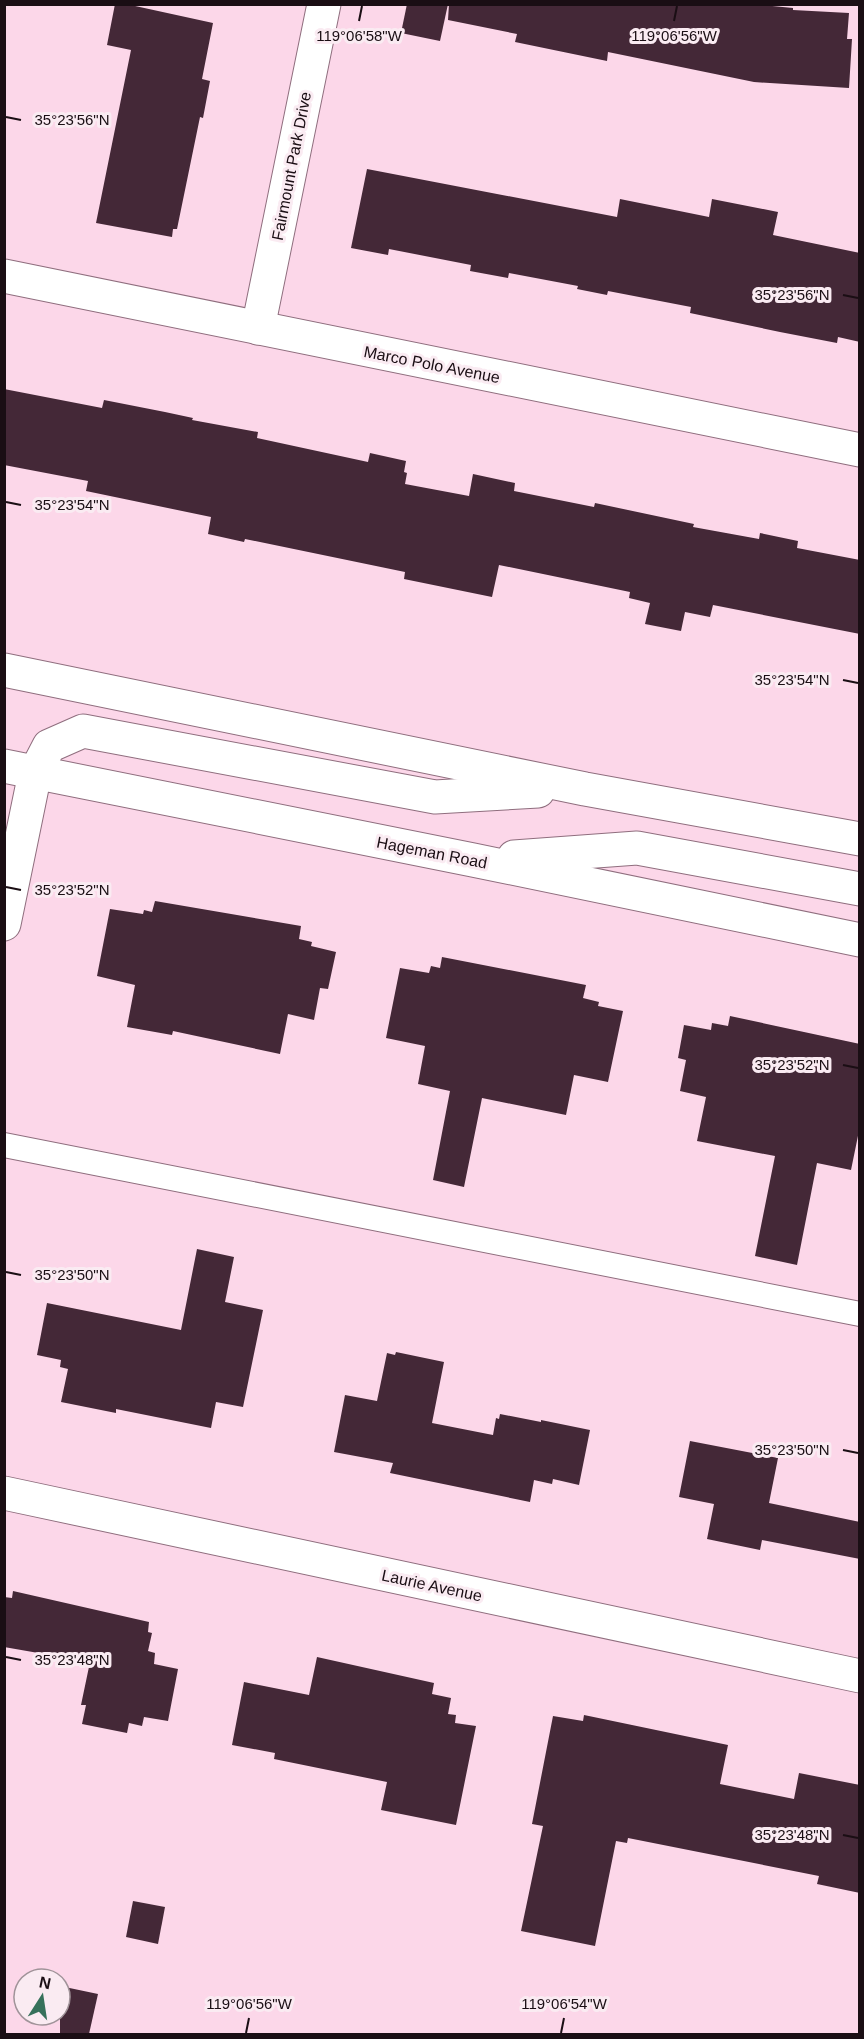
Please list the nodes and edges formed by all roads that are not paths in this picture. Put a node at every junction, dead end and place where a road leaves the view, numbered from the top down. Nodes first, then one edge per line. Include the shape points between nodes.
1 (324, 4) edge
2 (4, 276) edge
3 (258, 328) junction
4 (860, 450) edge
5 (4, 670) edge
6 (20, 770) edge
7 (585, 789) junction
8 (860, 839) edge
9 (473, 860) junction
10 (860, 889) edge
11 (4, 924) edge
12 (860, 940) edge
13 (4, 1145) edge
14 (860, 1314) edge
15 (4, 1493) edge
16 (860, 1676) edge

1 - 3 main road, Fairmount Park Drive
2 - 3 main road, Marco Polo Avenue
3 - 4 main road, Marco Polo Avenue
5 - 7 main road
6 - 7 main road via 49,746 83,731 435,797
6 - 9 main road, Hageman Road
6 - 11 main road
7 - 8 main road
9 - 10 main road via 637,848
9 - 12 main road, Hageman Road
13 - 14 lane
15 - 16 main road, Laurie Avenue

